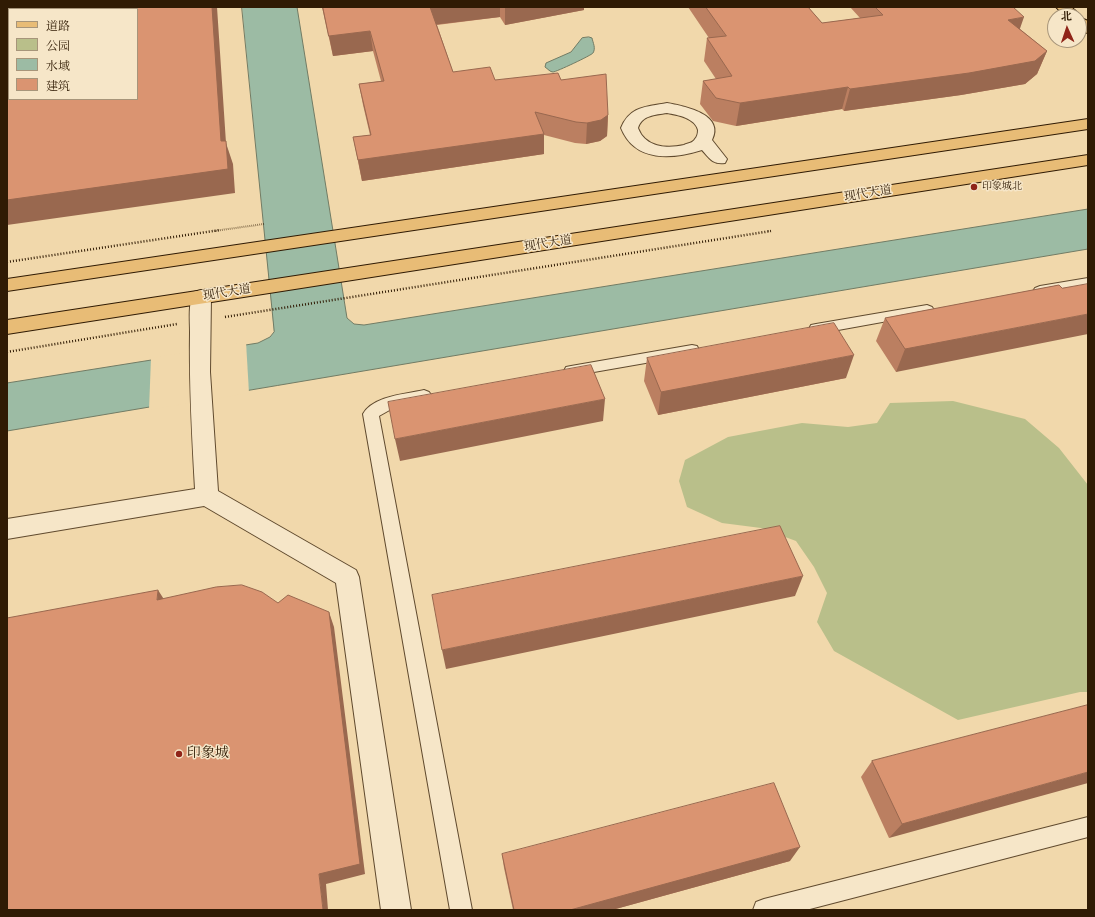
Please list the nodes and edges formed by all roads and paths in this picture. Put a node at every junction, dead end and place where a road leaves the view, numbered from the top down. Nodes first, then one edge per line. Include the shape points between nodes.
1 (1088, 124) edge
2 (703, 140) junction
3 (650, 149) junction
4 (719, 159) dead end
5 (1088, 160) edge
6 (654, 169) dead end
7 (775, 230) dead end
8 (1088, 283) edge
9 (7, 284) edge
10 (1026, 294) edge
11 (201, 297) junction
12 (940, 308) edge
13 (200, 321) junction
14 (7, 327) edge
15 (799, 332) edge
16 (705, 348) edge
17 (7, 352) edge
18 (556, 373) edge
19 (438, 394) edge
20 (207, 496) junction
21 (7, 529) edge
22 (1088, 826) edge
23 (396, 910) edge
24 (461, 910) edge
25 (764, 910) edge

1 - 9 main road
2 - 3 street via 697,146 681,151 662,152
2 - 3 street via 706,126 691,113 667,108 655,109 635,117 629,131 633,138
2 - 4 street
3 - 6 street
5 - 11 main road, 现代大道
7 - 13 path
8 - 10 lane
11 - 13 street
11 - 14 main road, 现代大道
12 - 15 lane
13 - 17 path
13 - 20 street via 201,416
16 - 18 lane
19 - 24 lane via 391,402 371,414
20 - 21 street
20 - 23 street via 347,577
22 - 25 lane

